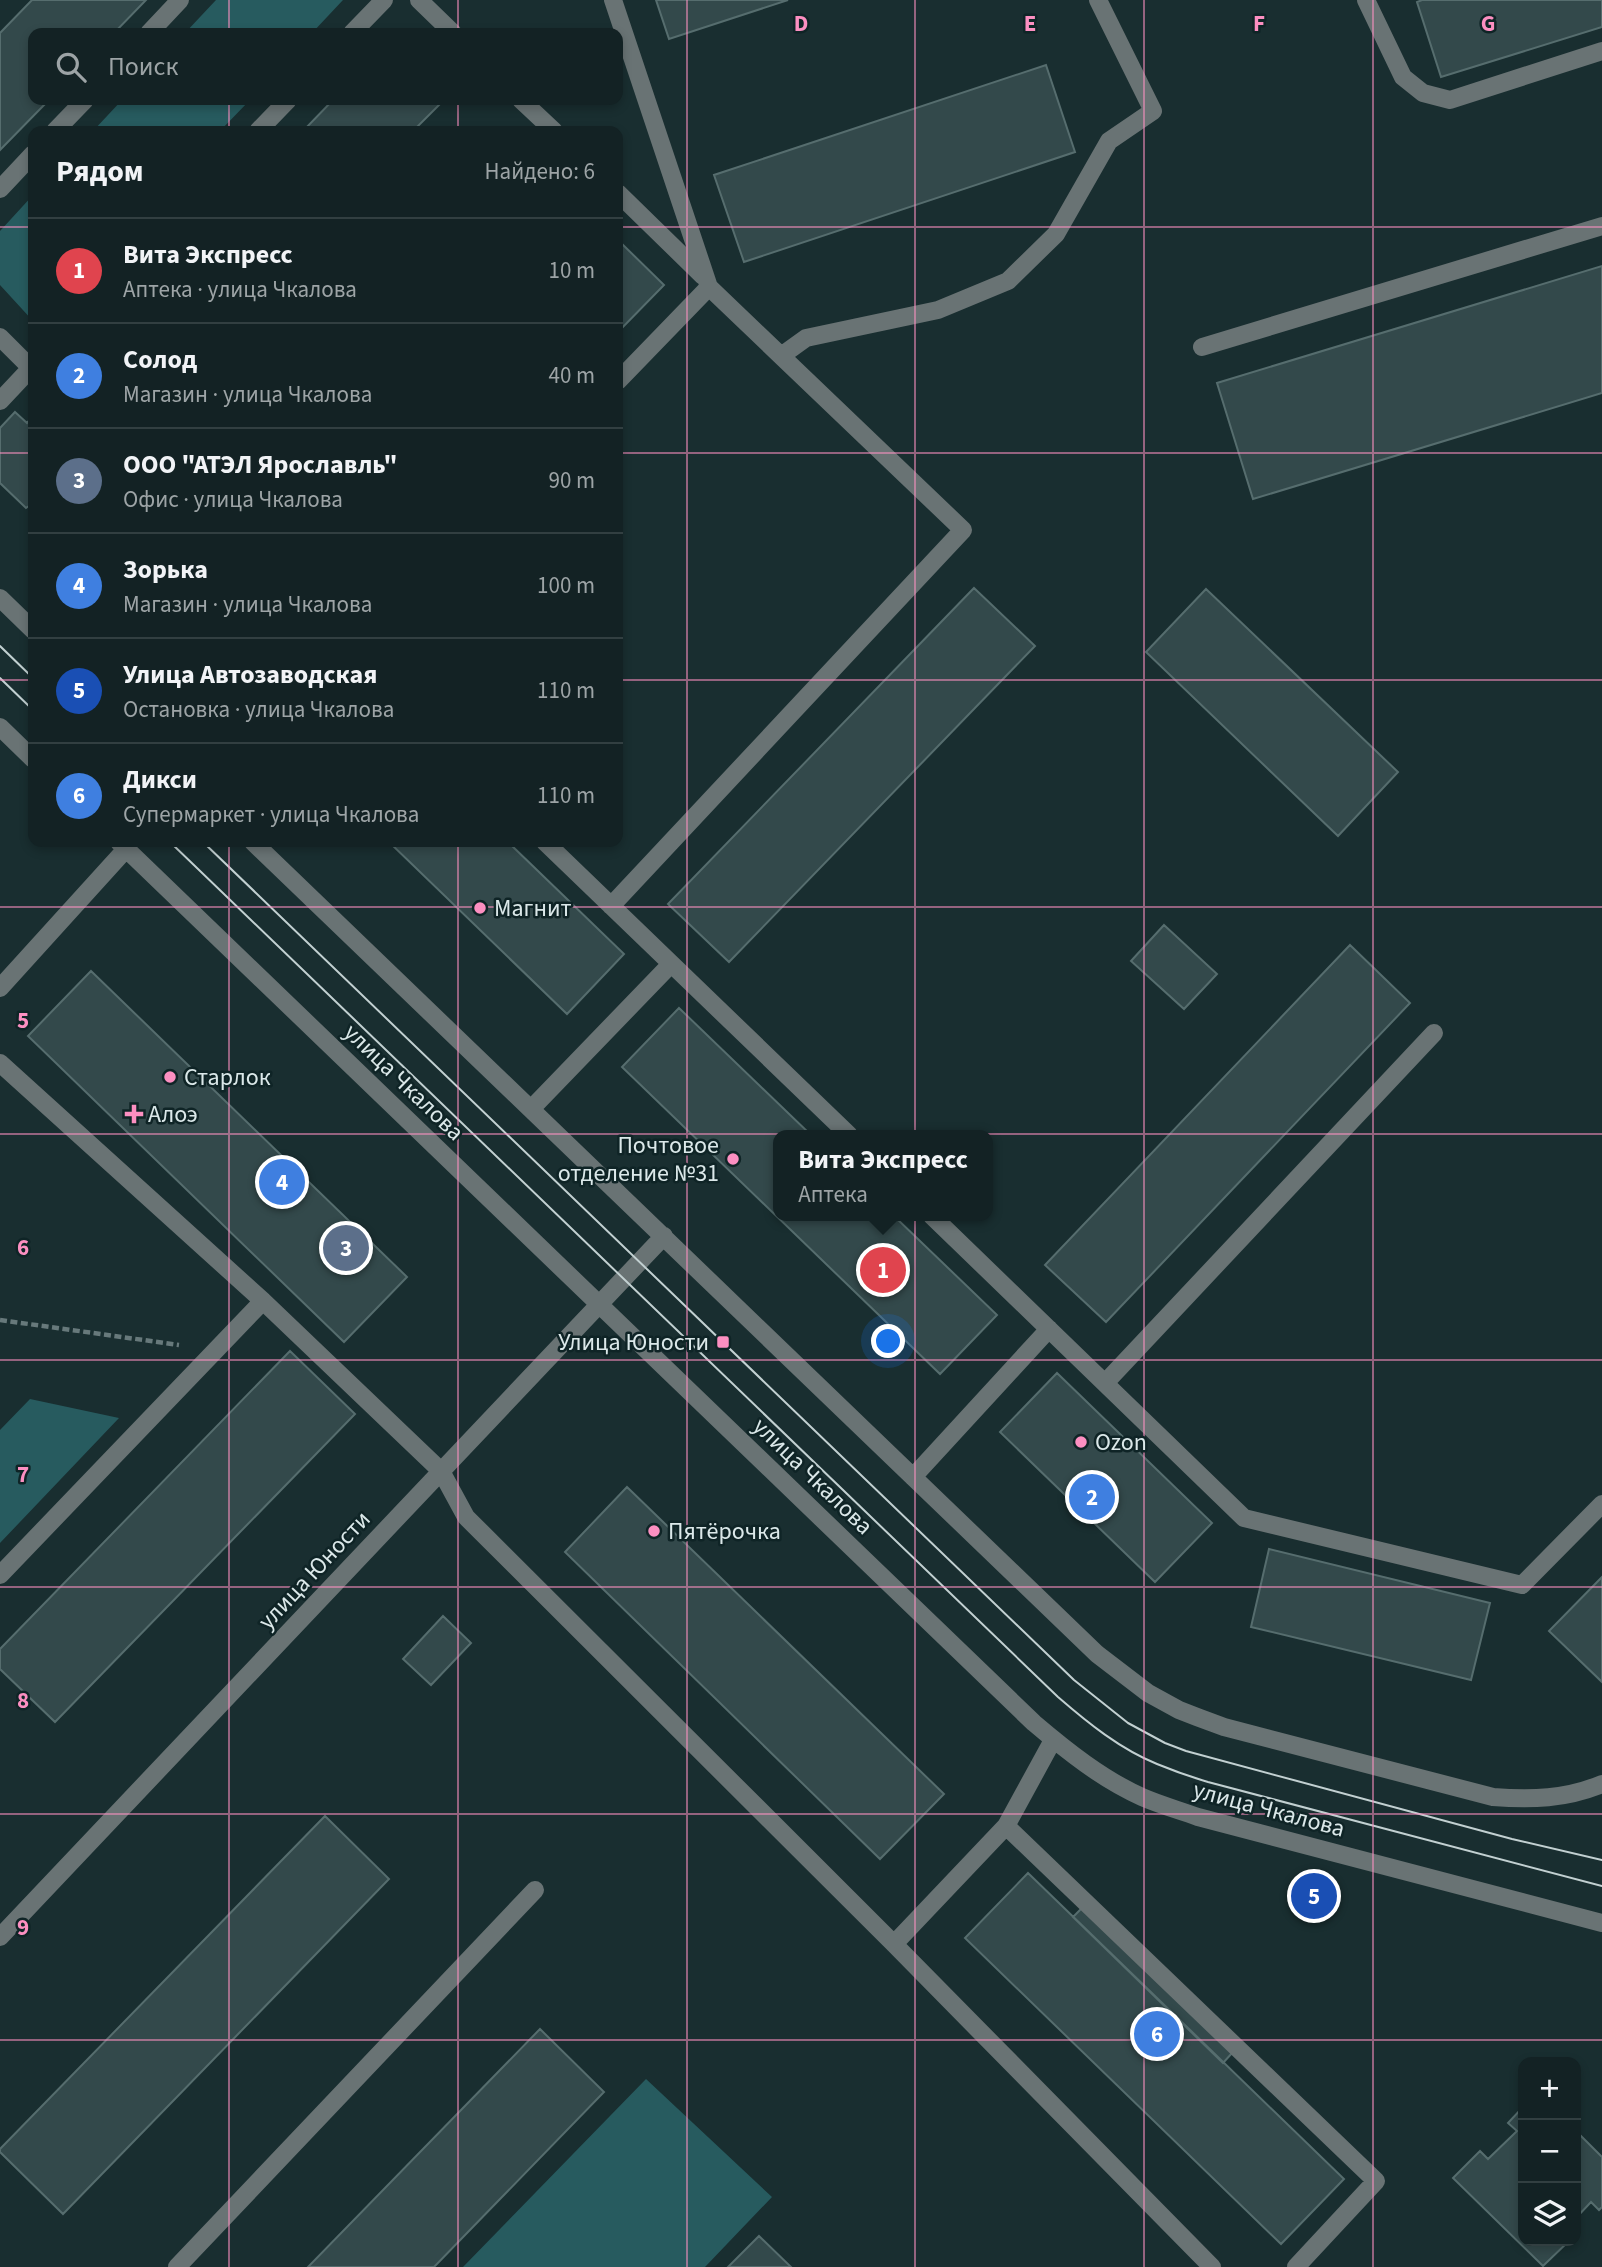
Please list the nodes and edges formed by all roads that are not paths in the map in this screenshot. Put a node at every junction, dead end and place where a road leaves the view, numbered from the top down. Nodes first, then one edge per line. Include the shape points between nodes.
1 (180, 0) edge
2 (384, 0) edge
3 (419, 0) edge
4 (613, 0) edge
5 (1098, 0) edge
6 (1367, 0) edge
7 (154, 28) edge
8 (357, 28) edge
9 (448, 28) edge
10 (622, 28) edge
11 (623, 30) edge
12 (1602, 51) edge
13 (80, 105) edge
14 (283, 105) edge
15 (527, 105) edge
16 (60, 126) edge
17 (263, 126) edge
18 (549, 126) edge
19 (28, 159) edge
20 (0, 189) edge
21 (623, 198) edge
22 (1602, 226) edge
23 (707, 283) junction
24 (0, 337) edge
25 (1202, 347) dead end
26 (781, 356) junction
27 (28, 363) edge
28 (28, 373) edge
29 (623, 375) edge
30 (0, 401) edge
31 (0, 598) edge
32 (28, 625) edge
33 (0, 727) edge
34 (28, 754) edge
35 (121, 847) edge
36 (125, 847) edge
37 (258, 847) edge
38 (550, 847) edge
39 (611, 906) junction
40 (671, 964) junction
41 (0, 988) edge
42 (1434, 1033) dead end
43 (0, 1063) edge
44 (531, 1109) junction
45 (844, 1130) edge
46 (937, 1221) edge
47 (664, 1236) junction
48 (263, 1301) junction
49 (599, 1305) junction
50 (1049, 1329) junction
51 (1105, 1383) junction
52 (441, 1471) junction
53 (914, 1477) junction
54 (1602, 1504) edge
55 (0, 1575) edge
56 (1053, 1740) junction
57 (1602, 1784) edge
58 (1006, 1826) junction
59 (535, 1890) dead end
60 (1602, 1923) edge
61 (0, 1937) edge
62 (894, 1944) junction
63 (177, 2267) edge
64 (1212, 2267) edge
65 (1296, 2267) edge

1 - 7 street
2 - 8 street
3 - 9 street
4 - 10 street
5 - 26 street via 1153,111 1109,141 1056,234 1008,281 938,310 806,338
6 - 12 street via 1404,77 1423,93 1450,100
11 - 23 street
13 - 16 street
14 - 17 street
15 - 18 street
19 - 20 street
21 - 23 street
22 - 25 street
23 - 26 street
23 - 29 street
24 - 27 street
26 - 39 street via 963,530
28 - 30 street
31 - 32 street
33 - 34 street
35 - 41 street
36 - 49 street, улица Чкалова
37 - 44 street
38 - 39 street
39 - 40 street
40 - 44 street
40 - 45 street
42 - 51 street
43 - 48 street
44 - 47 street
46 - 50 street
47 - 49 street, улица Юности
47 - 53 street
48 - 52 street
48 - 55 street
49 - 52 street, улица Юности
49 - 56 street, улица Чкалова
50 - 51 street
50 - 53 street
51 - 54 street via 1244,1518 1522,1585
52 - 61 street, улица Юности
52 - 62 street via 466,1517
53 - 57 street via 1097,1654 1179,1710 1224,1727 1493,1797 1545,1799
56 - 58 street
56 - 60 street, улица Чкалова via 1117,1784 1166,1806
58 - 62 street
58 - 65 street via 1377,2181
59 - 63 street
62 - 64 street

